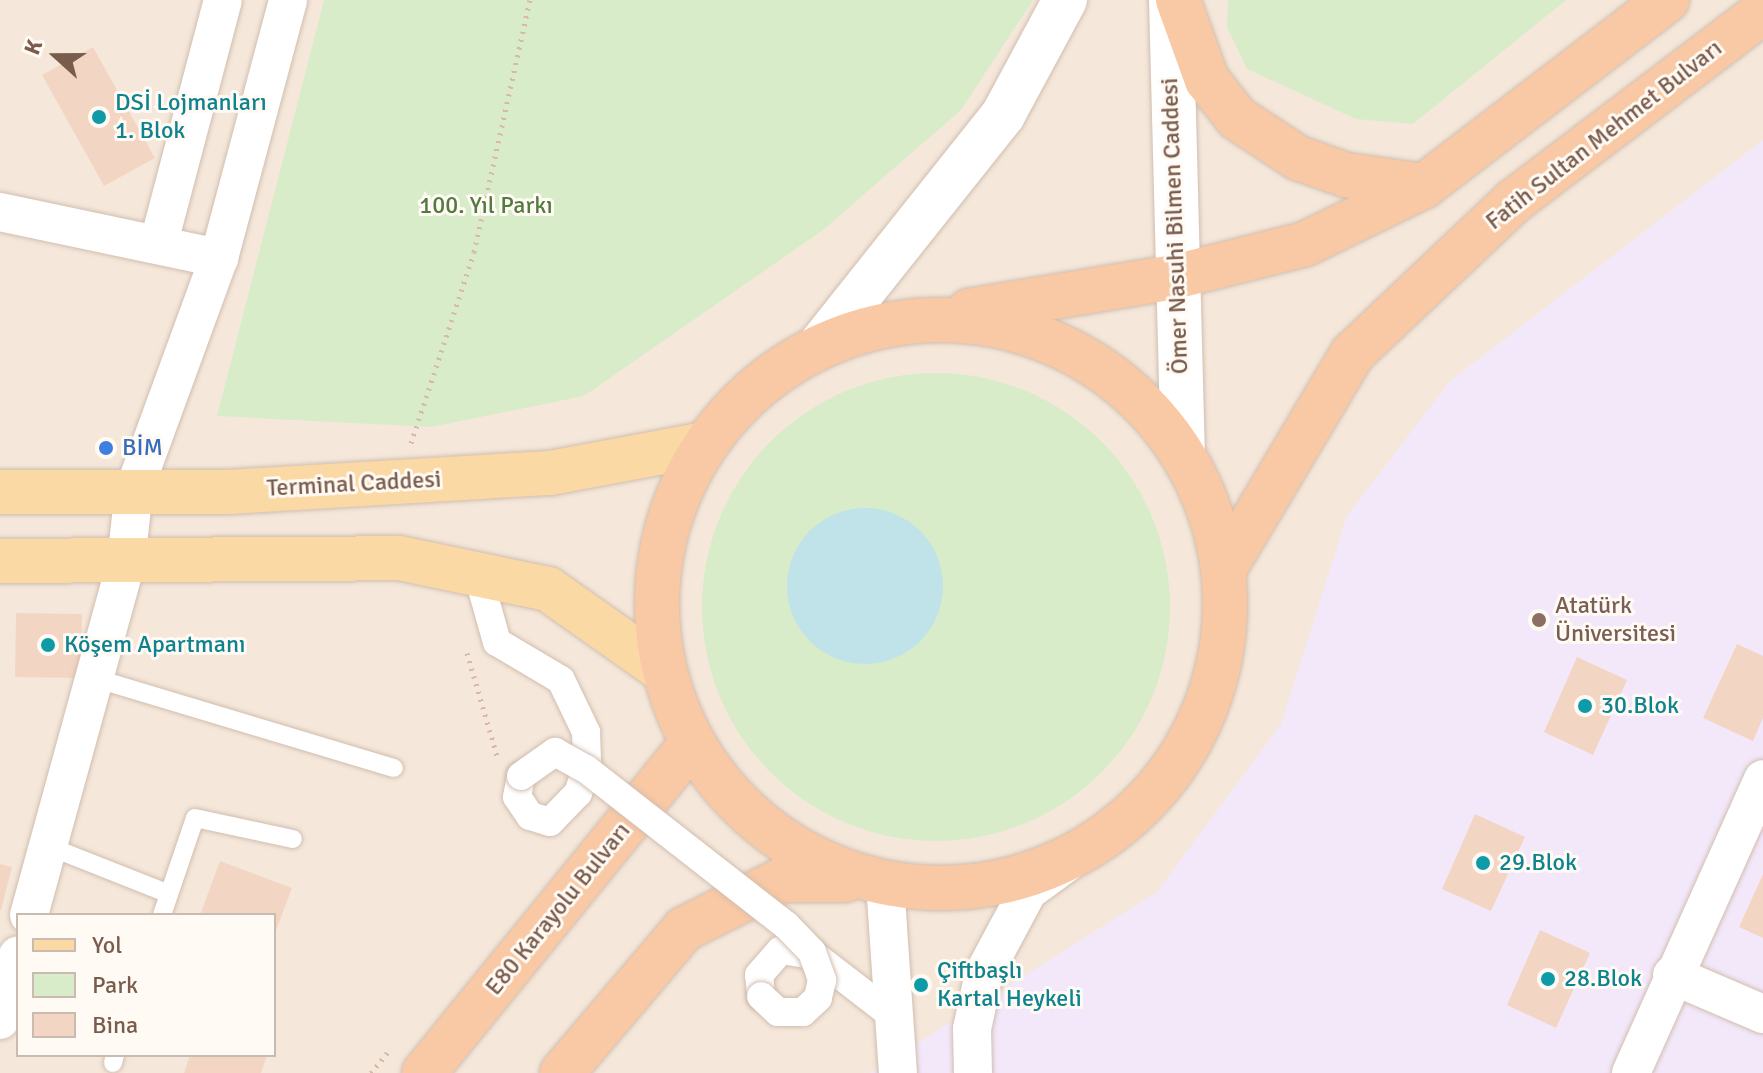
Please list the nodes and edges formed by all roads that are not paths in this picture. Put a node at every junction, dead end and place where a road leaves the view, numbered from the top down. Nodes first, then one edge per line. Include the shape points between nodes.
1 (223, 0) edge
2 (288, 0) edge
3 (1065, 0) edge
4 (1171, 0) edge
5 (1178, 0) edge
6 (1667, 0) edge
7 (1763, 12) edge
8 (1424, 186) junction
9 (0, 212) edge
10 (159, 242) junction
11 (219, 258) junction
12 (1174, 277) junction
13 (920, 319) junction
14 (820, 345) junction
15 (705, 444) junction
16 (1183, 453) junction
17 (134, 490) junction
18 (0, 492) edge
19 (0, 561) edge
20 (126, 562) junction
21 (1224, 569) junction
22 (478, 575) junction
23 (663, 670) junction
24 (94, 678) junction
25 (691, 744) junction
26 (394, 768) dead end
27 (1763, 779) edge
28 (293, 839) dead end
29 (48, 846) junction
30 (1076, 856) junction
31 (873, 881) junction
32 (169, 894) junction
33 (30, 913) edge
34 (163, 913) edge
35 (16, 962) edge
36 (1672, 975) junction
37 (1763, 1014) edge
38 (897, 1019) junction
39 (0, 1020) edge
40 (424, 1073) edge
41 (562, 1073) edge
42 (898, 1073) edge
43 (973, 1073) edge
44 (1631, 1073) edge

1 - 10 street
2 - 11 street
3 - 14 main road via 1003,115
4 - 12 main road, Ömer Nasuhi Bilmen Caddesi
5 - 8 highway via 1207,80 1237,118 1298,158 1346,175
6 - 8 highway
7 - 21 highway, Fatih Sultan Mehmet Bulvarı via 1514,201 1352,354
8 - 12 highway via 1305,244
9 - 10 street
10 - 11 street
11 - 17 street
12 - 13 highway
12 - 16 main road, Ömer Nasuhi Bilmen Caddesi
13 - 14 highway
13 - 16 highway via 997,323 1070,349 1134,393
14 - 15 highway via 756,386
15 - 17 main road, Terminal Caddesi via 550,473
15 - 23 highway via 670,514 655,591
16 - 21 highway via 1210,509
17 - 18 main road, Terminal Caddesi
17 - 20 street
19 - 20 main road
20 - 22 main road via 399,558
20 - 24 street
21 - 30 highway via 1221,655 1194,735 1144,805
22 - 23 main road via 548,589
22 - 38 street, bridge via 497,642 561,680 586,732 587,767 578,793 550,822 530,816 517,797 511,773 555,752 586,769 786,925 812,952 822,980 818,998 803,1012 778,1012 761,996 759,975 781,950 814,955
23 - 25 highway
24 - 26 lane
24 - 29 street
25 - 31 highway via 736,804 794,850
25 - 40 highway, E80 Karayolu Bulvarı
27 - 36 street
28 - 32 lane via 195,818
29 - 32 lane
29 - 33 street
30 - 31 highway via 1007,882 935,890
30 - 43 street via 1028,891 984,973 972,1029
31 - 38 street
31 - 41 highway via 782,880 684,929
32 - 34 lane
35 - 39 street
36 - 37 street
36 - 44 street
38 - 42 street

